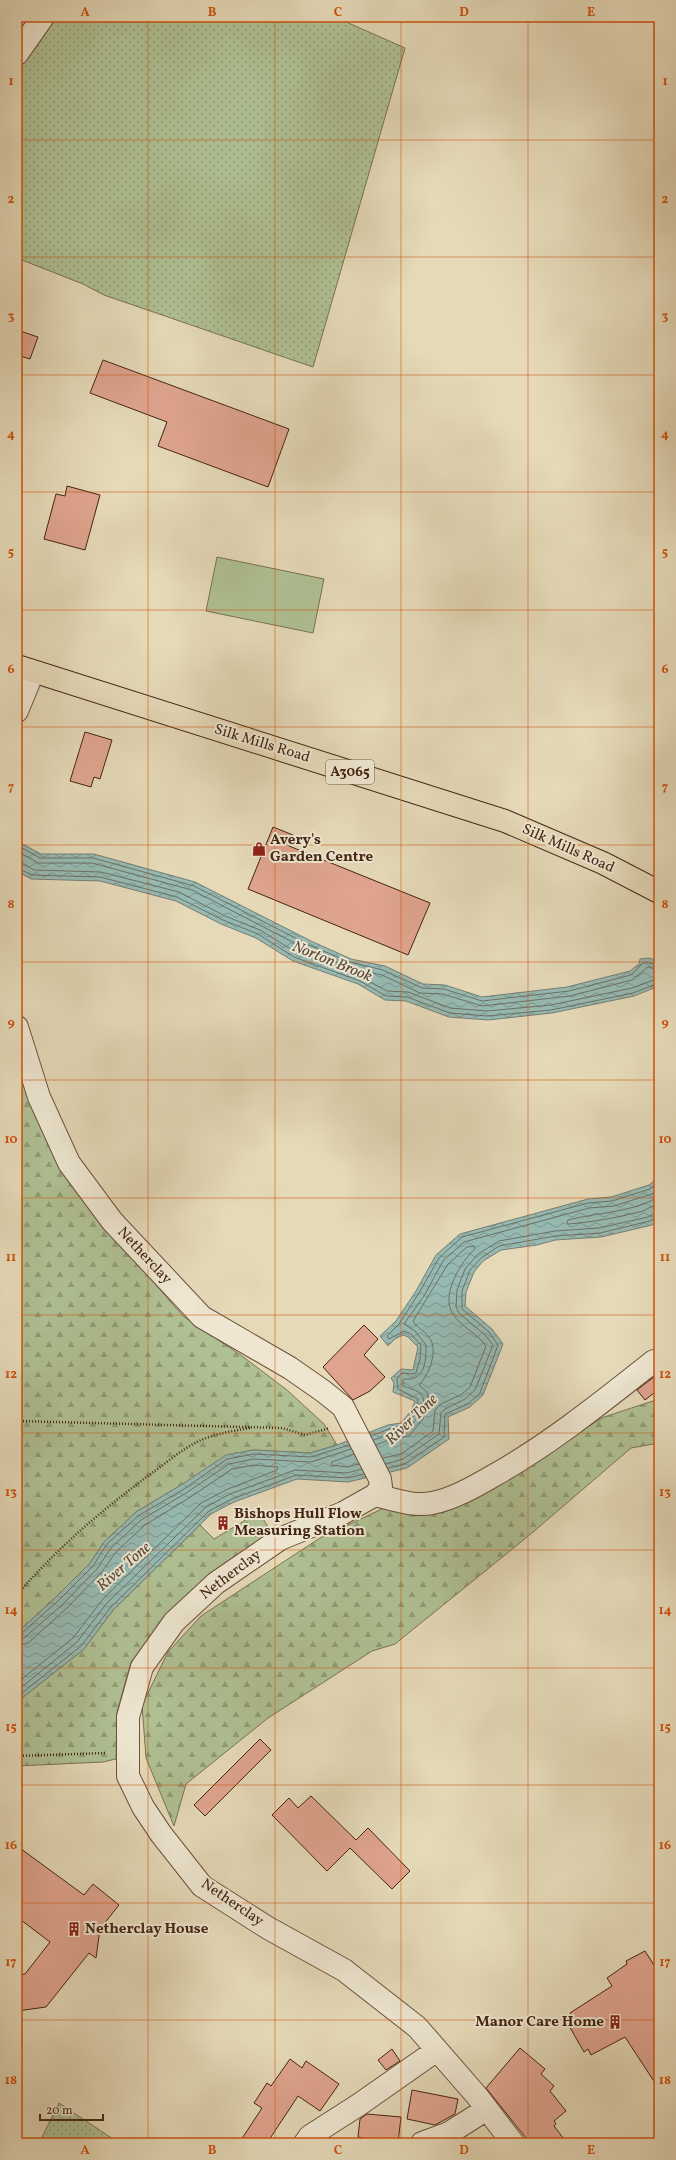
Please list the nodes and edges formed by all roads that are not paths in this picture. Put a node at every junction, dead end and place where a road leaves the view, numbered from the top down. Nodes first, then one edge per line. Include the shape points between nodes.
1 (42, 17) edge
2 (17, 54) edge
3 (25, 669) edge
4 (17, 711) edge
5 (659, 892) edge
6 (17, 1026) edge
7 (654, 1361) dead end
8 (377, 1487) junction
9 (437, 2050) junction
10 (487, 2109) junction
11 (305, 2143) edge
12 (422, 2143) edge
13 (513, 2143) edge

1 - 2 street
3 - 4 street
3 - 5 main road, Silk Mills Road / A3065 via 506,821 604,863
6 - 8 street, Netherclay via 39,1097 69,1162 112,1222 202,1317 290,1368 343,1406 354,1426
7 - 8 street via 584,1416 517,1462 468,1490 431,1504 408,1503
8 - 9 street, Netherclay via 343,1513 280,1539 216,1583 174,1622 142,1667 128,1717 128,1776 143,1807 161,1834 202,1886 268,1928 344,1970 417,2027
9 - 10 street, Netherclay
9 - 11 street via 310,2136
10 - 12 street via 449,2133
10 - 13 street, Netherclay

